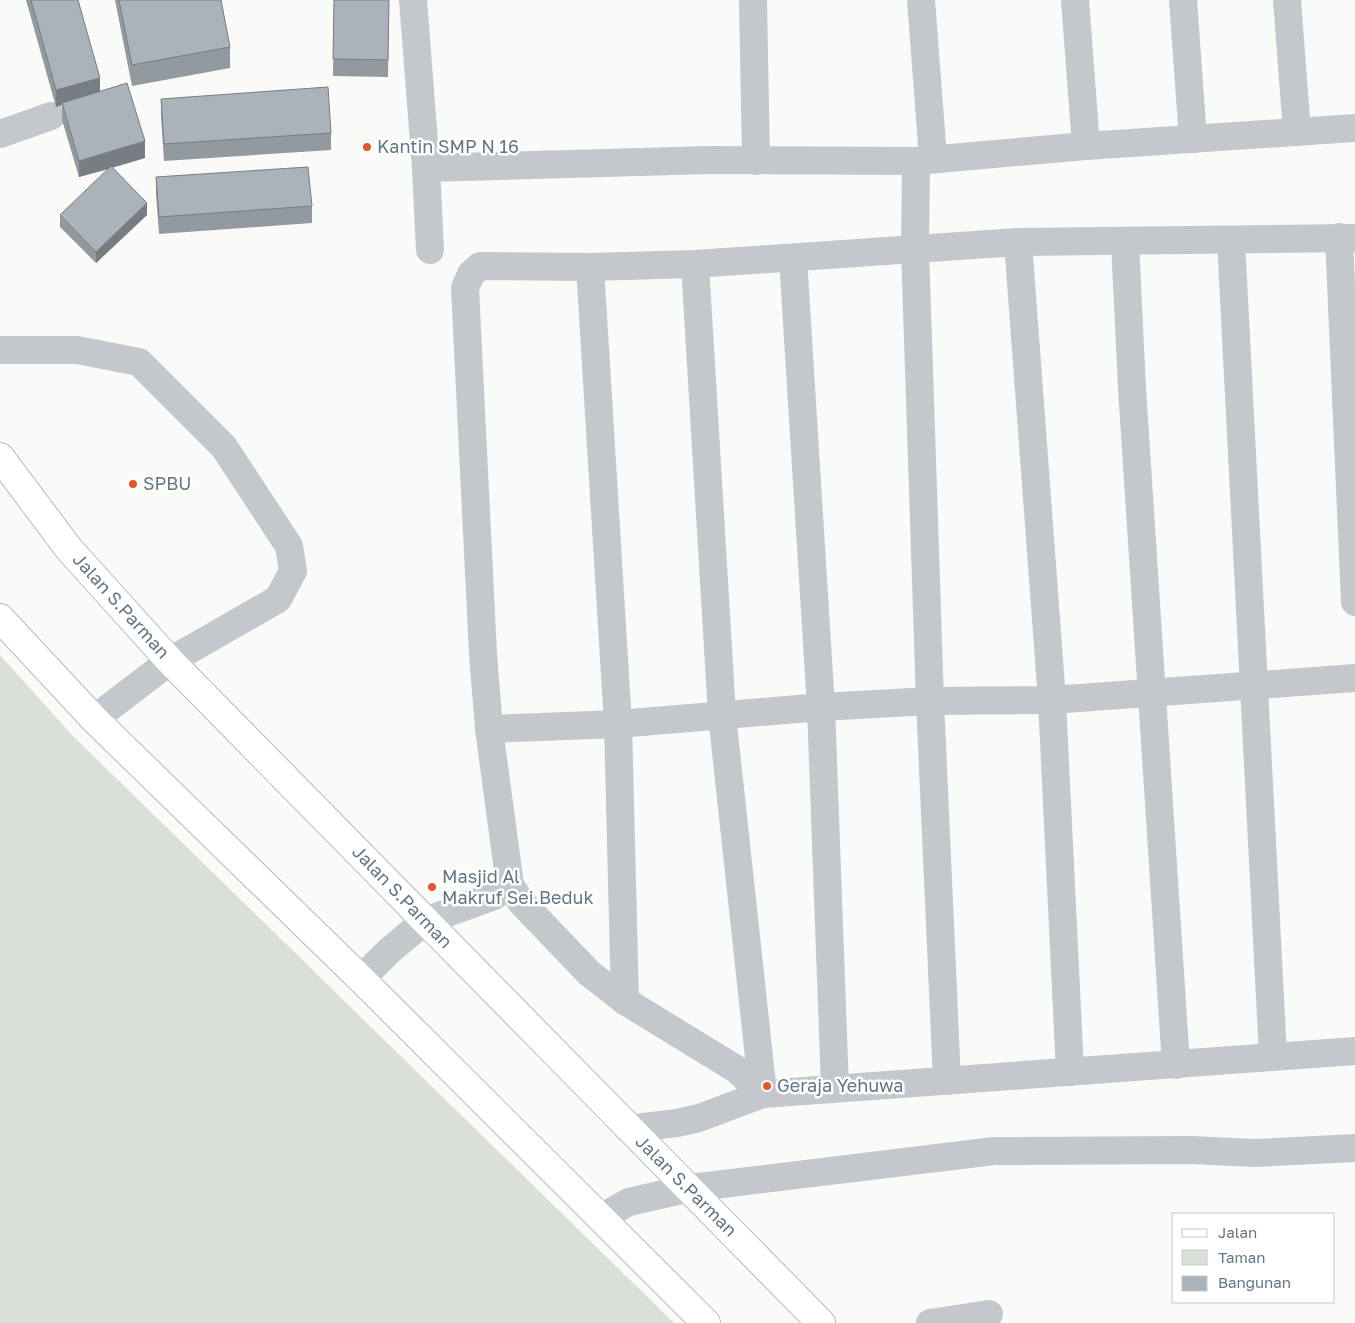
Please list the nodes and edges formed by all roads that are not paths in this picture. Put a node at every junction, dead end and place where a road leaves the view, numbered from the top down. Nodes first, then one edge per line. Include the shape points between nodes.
1 (413, 0) edge
2 (753, 0) edge
3 (921, 0) edge
4 (1075, 0) edge
5 (1183, 0) edge
6 (1288, 0) edge
7 (51, 116) dead end
8 (1355, 128) edge
9 (1297, 132) junction
10 (0, 134) edge
11 (1193, 139) junction
12 (1086, 146) junction
13 (924, 160) junction
14 (756, 161) junction
15 (426, 168) junction
16 (1347, 238) edge
17 (1231, 240) junction
18 (1018, 242) junction
19 (1126, 243) junction
20 (915, 249) junction
21 (430, 250) dead end
22 (793, 258) junction
23 (695, 264) junction
24 (590, 267) junction
25 (0, 350) edge
26 (0, 456) edge
27 (1355, 602) edge
28 (0, 618) edge
29 (170, 661) junction
30 (1355, 678) edge
31 (1252, 685) junction
32 (1151, 693) junction
33 (1052, 700) junction
34 (930, 701) junction
35 (821, 707) junction
36 (104, 712) junction
37 (722, 715) junction
38 (618, 724) junction
39 (489, 729) junction
40 (510, 885) junction
41 (418, 927) junction
42 (361, 979) junction
43 (625, 1001) junction
44 (1355, 1051) edge
45 (1273, 1056) junction
46 (1176, 1064) junction
47 (1070, 1072) junction
48 (947, 1082) junction
49 (835, 1088) junction
50 (763, 1094) junction
51 (628, 1129) junction
52 (1355, 1148) edge
53 (690, 1188) junction
54 (600, 1218) junction
55 (990, 1314) dead end
56 (706, 1323) edge
57 (821, 1323) edge
58 (930, 1323) edge

1 - 15 street
2 - 14 street
3 - 13 street
4 - 12 street
5 - 11 street
6 - 9 street
7 - 10 street
8 - 9 street
9 - 11 street
11 - 12 street
12 - 13 street
13 - 14 street
13 - 20 street
14 - 15 street
15 - 21 street
16 - 17 street
16 - 27 street
17 - 19 street
17 - 31 street
18 - 19 street
18 - 20 street
18 - 33 street
19 - 32 street
20 - 22 street
20 - 34 street
22 - 23 street
22 - 35 street
23 - 24 street
23 - 37 street
24 - 38 street
24 - 39 street via 480,266 471,274 465,288
25 - 29 street via 77,350 139,362 224,447 289,546 293,571 278,599
26 - 29 main road, Jalan S.Parman via 69,549
28 - 36 main road
29 - 36 street
29 - 41 main road, Jalan S.Parman
30 - 31 street
31 - 32 street
31 - 45 street
32 - 33 street
32 - 46 street
33 - 34 street
33 - 47 street
34 - 35 street
34 - 48 street
35 - 37 street
35 - 49 street
36 - 42 main road
37 - 38 street
37 - 50 street
38 - 39 street
38 - 43 street
39 - 40 street
40 - 41 street via 494,896
40 - 43 street via 522,903 561,945
41 - 42 street
41 - 51 main road, Jalan S.Parman
42 - 54 main road
43 - 50 street via 736,1069
44 - 45 street
45 - 46 street
46 - 47 street
47 - 48 street
48 - 49 street
49 - 50 street
50 - 51 street via 699,1118
51 - 53 main road, Jalan S.Parman
52 - 53 street via 1255,1153 1191,1150 994,1151
53 - 54 street via 636,1200
53 - 57 main road, Jalan S.Parman
54 - 56 main road
55 - 58 street

